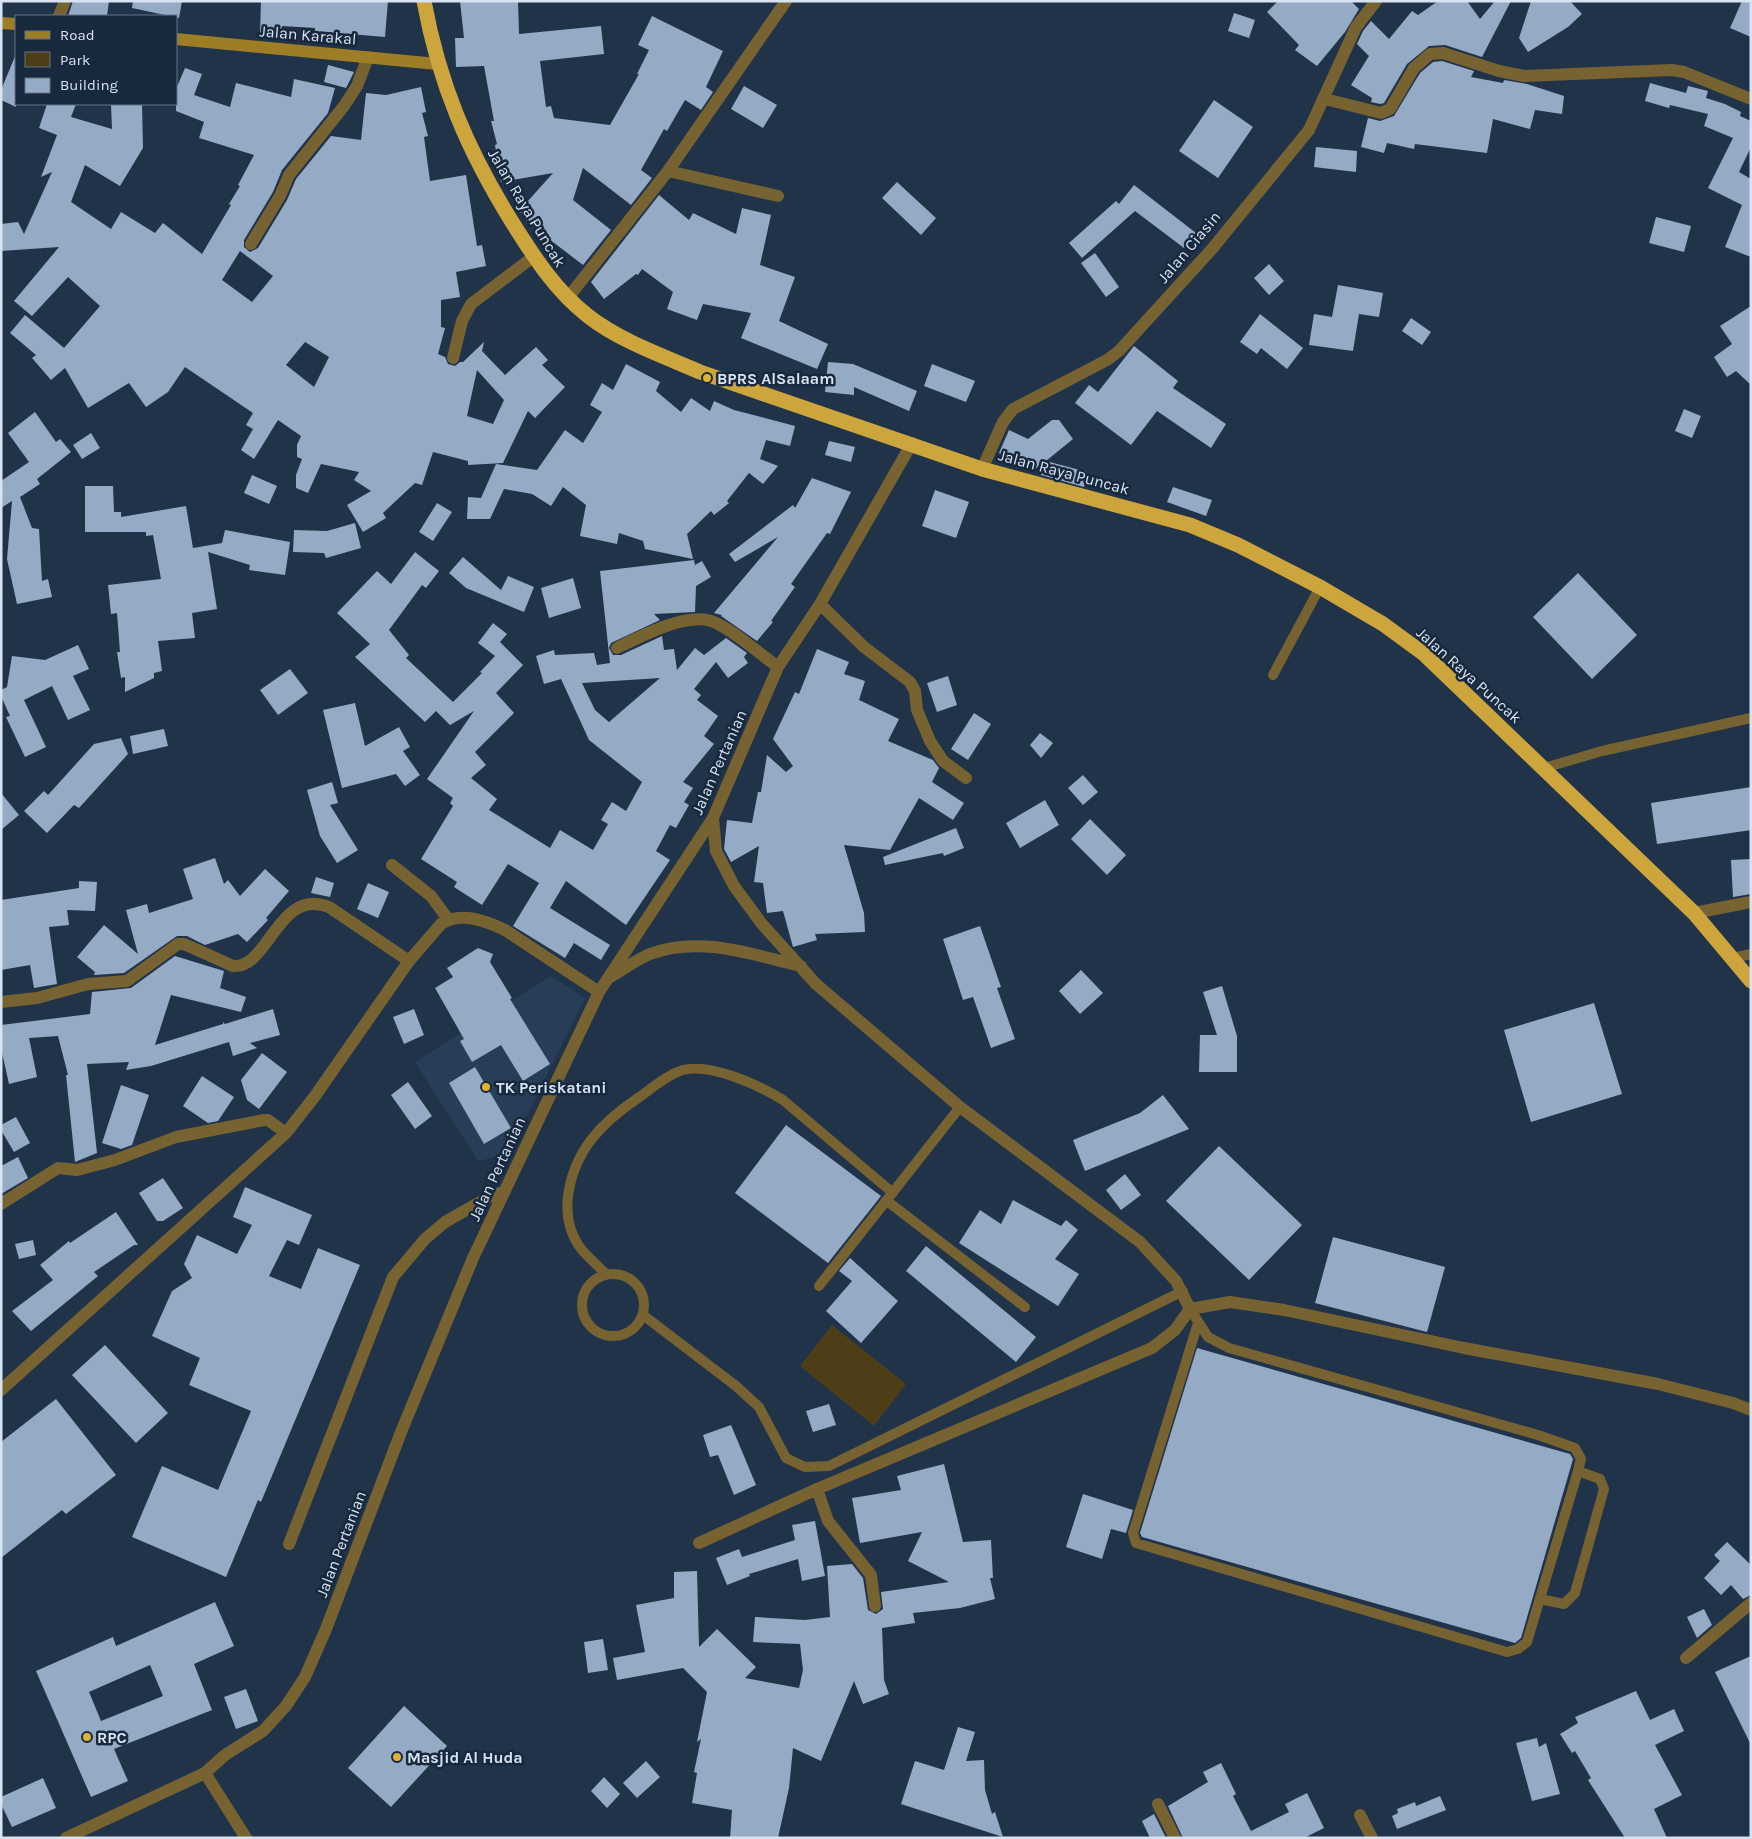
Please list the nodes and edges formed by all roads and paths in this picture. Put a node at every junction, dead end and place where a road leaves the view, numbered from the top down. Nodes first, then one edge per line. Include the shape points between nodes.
1 (65, 1) edge
2 (424, 1) edge
3 (786, 1) edge
4 (1376, 1) edge
5 (59, 15) edge
6 (1, 23) edge
7 (15, 24) edge
8 (178, 39) edge
9 (368, 57) junction
10 (438, 64) junction
11 (1324, 99) junction
12 (1751, 99) edge
13 (668, 171) junction
14 (778, 196) dead end
15 (251, 244) dead end
16 (533, 257) junction
17 (567, 299) junction
18 (453, 358) dead end
19 (912, 443) junction
20 (982, 468) junction
21 (1320, 587) junction
22 (820, 604) junction
23 (617, 648) dead end
24 (778, 667) junction
25 (1273, 676) dead end
26 (1751, 718) edge
27 (1544, 768) junction
28 (966, 778) dead end
29 (713, 818) junction
30 (392, 865) dead end
31 (1751, 902) edge
32 (1694, 913) junction
33 (448, 919) junction
34 (1751, 954) edge
35 (1732, 958) junction
36 (408, 962) junction
37 (801, 966) junction
38 (608, 978) junction
39 (1751, 981) edge
40 (600, 992) junction
41 (1, 1002) edge
42 (960, 1107) junction
43 (286, 1133) junction
44 (505, 1191) junction
45 (890, 1197) junction
46 (1, 1204) edge
47 (606, 1274) junction
48 (819, 1286) dead end
49 (1183, 1291) junction
50 (1025, 1307) dead end
51 (1190, 1308) junction
52 (643, 1314) junction
53 (1198, 1323) junction
54 (1, 1390) edge
55 (1751, 1410) edge
56 (1578, 1471) junction
57 (817, 1489) junction
58 (698, 1543) dead end
59 (289, 1544) dead end
60 (1540, 1599) junction
61 (1751, 1603) edge
62 (875, 1606) dead end
63 (1686, 1658) dead end
64 (205, 1773) junction
65 (1158, 1804) dead end
66 (1360, 1815) dead end
67 (66, 1838) edge
68 (246, 1838) edge
69 (1175, 1838) edge
70 (1372, 1838) edge

1 - 5 street
2 - 10 highway, Jalan Raya Puncak
3 - 13 street
4 - 11 street, Jalan Ciasin via 1356,27 1338,61
6 - 7 main road
8 - 9 main road, Jalan Karakal
9 - 10 main road, Jalan Karakal
9 - 15 street via 357,86 289,175
10 - 16 highway, Jalan Raya Puncak via 451,103 481,169
11 - 12 street via 1381,113 1390,109 1414,68 1430,54 1443,53 1524,76 1672,70
11 - 20 street, Jalan Ciasin via 1302,139 1212,249 1129,340 1107,360 1013,409 1003,422
13 - 14 street
13 - 17 street
16 - 17 highway, Jalan Raya Puncak
16 - 18 street via 471,304 462,321
17 - 19 highway, Jalan Raya Puncak via 608,329 700,372
19 - 20 highway, Jalan Raya Puncak
19 - 22 street, Jalan Pertanian
20 - 21 highway, Jalan Raya Puncak via 1190,525 1238,545
21 - 25 lane
21 - 27 highway, Jalan Raya Puncak via 1383,624 1424,654
22 - 24 street, Jalan Pertanian
22 - 28 street via 864,647 910,682 916,690 917,710 930,741 943,761
23 - 24 street via 675,623 705,620 718,623
24 - 29 street, Jalan Pertanian
26 - 27 lane
27 - 32 highway, Jalan Raya Puncak
29 - 37 street via 716,851 725,871 762,924
29 - 38 street, Jalan Pertanian
30 - 33 street via 431,896
31 - 32 street
32 - 35 highway, Jalan Raya Puncak
33 - 36 street via 436,928
33 - 40 street via 478,919 498,927
34 - 35 lane
35 - 39 highway, Jalan Raya Puncak
36 - 41 street via 329,907 315,903 294,910 251,959 240,966 178,944 127,981 88,984 37,998
36 - 43 street
37 - 38 street via 715,946 680,947 650,954
37 - 42 street via 816,984
38 - 40 street, Jalan Pertanian
40 - 44 street, Jalan Pertanian
42 - 45 lane
42 - 49 street via 1140,1242
43 - 46 street via 264,1120 176,1137 115,1160 77,1170 58,1168
43 - 54 street
44 - 59 street via 445,1222 425,1239 393,1277
44 - 64 street, Jalan Pertanian via 473,1258 401,1432 305,1677 282,1712 263,1731 225,1755
45 - 47 lane via 766,1089 712,1071 682,1070 625,1107 596,1133 572,1172 567,1204 571,1229 581,1249
45 - 48 lane
45 - 50 lane
47 - 52 lane via 628,1276 636,1283 643,1298
47 - 52 lane via 590,1283 581,1299 584,1318 589,1326 596,1332 614,1337 632,1330
49 - 51 street
49 - 52 lane via 829,1466 818,1468 805,1467 786,1458 759,1407
51 - 53 lane
51 - 55 street via 1230,1302 1284,1310 1658,1384
51 - 57 street via 1174,1330 1152,1348
53 - 56 lane via 1208,1337 1229,1348 1572,1446 1581,1459
53 - 60 lane via 1133,1533 1138,1545 1507,1652 1527,1642
56 - 60 lane
56 - 60 lane via 1600,1479 1604,1489 1575,1593 1564,1604
57 - 58 street
57 - 62 street via 828,1521 871,1575
61 - 63 street
64 - 67 street, Jalan Pertanian
64 - 68 street
65 - 69 street
66 - 70 street

